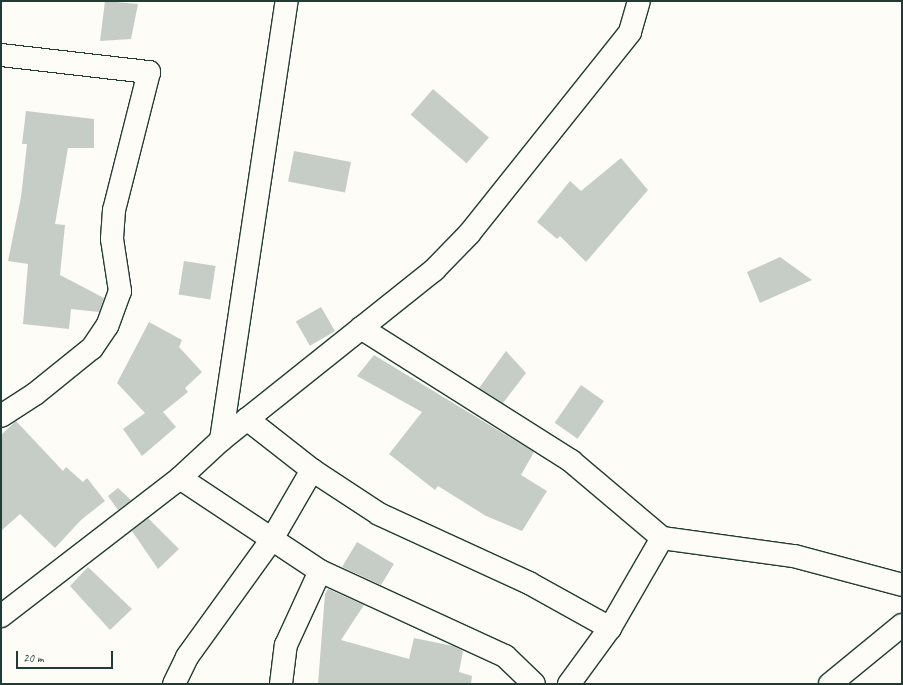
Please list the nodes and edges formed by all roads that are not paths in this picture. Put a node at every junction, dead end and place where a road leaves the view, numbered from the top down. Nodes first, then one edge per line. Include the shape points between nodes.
1 (287, 1) edge
2 (639, 1) edge
3 (1, 55) edge
4 (362, 328) junction
5 (1, 416) edge
6 (247, 419) junction
7 (221, 440) junction
8 (312, 470) junction
9 (180, 478) junction
10 (662, 538) junction
11 (272, 539) junction
12 (320, 571) junction
13 (902, 586) edge
14 (1, 616) edge
15 (902, 625) edge
16 (610, 628) junction
17 (174, 684) edge
18 (281, 684) edge
19 (534, 684) edge
20 (569, 684) edge
21 (830, 684) edge

1 - 7 street
2 - 4 street via 630,32 469,234 434,270
3 - 5 street via 149,72 114,210 112,239 120,291 107,326 92,348 35,394
4 - 6 street
4 - 10 street via 571,461
6 - 7 street
6 - 8 street
7 - 9 street
8 - 11 street
8 - 16 street via 379,514 529,583
9 - 11 street
9 - 14 street
10 - 13 street via 794,556
10 - 16 street
11 - 12 street
11 - 17 street via 187,657
12 - 18 street via 286,645
12 - 19 street via 504,656
15 - 21 street
16 - 20 street

